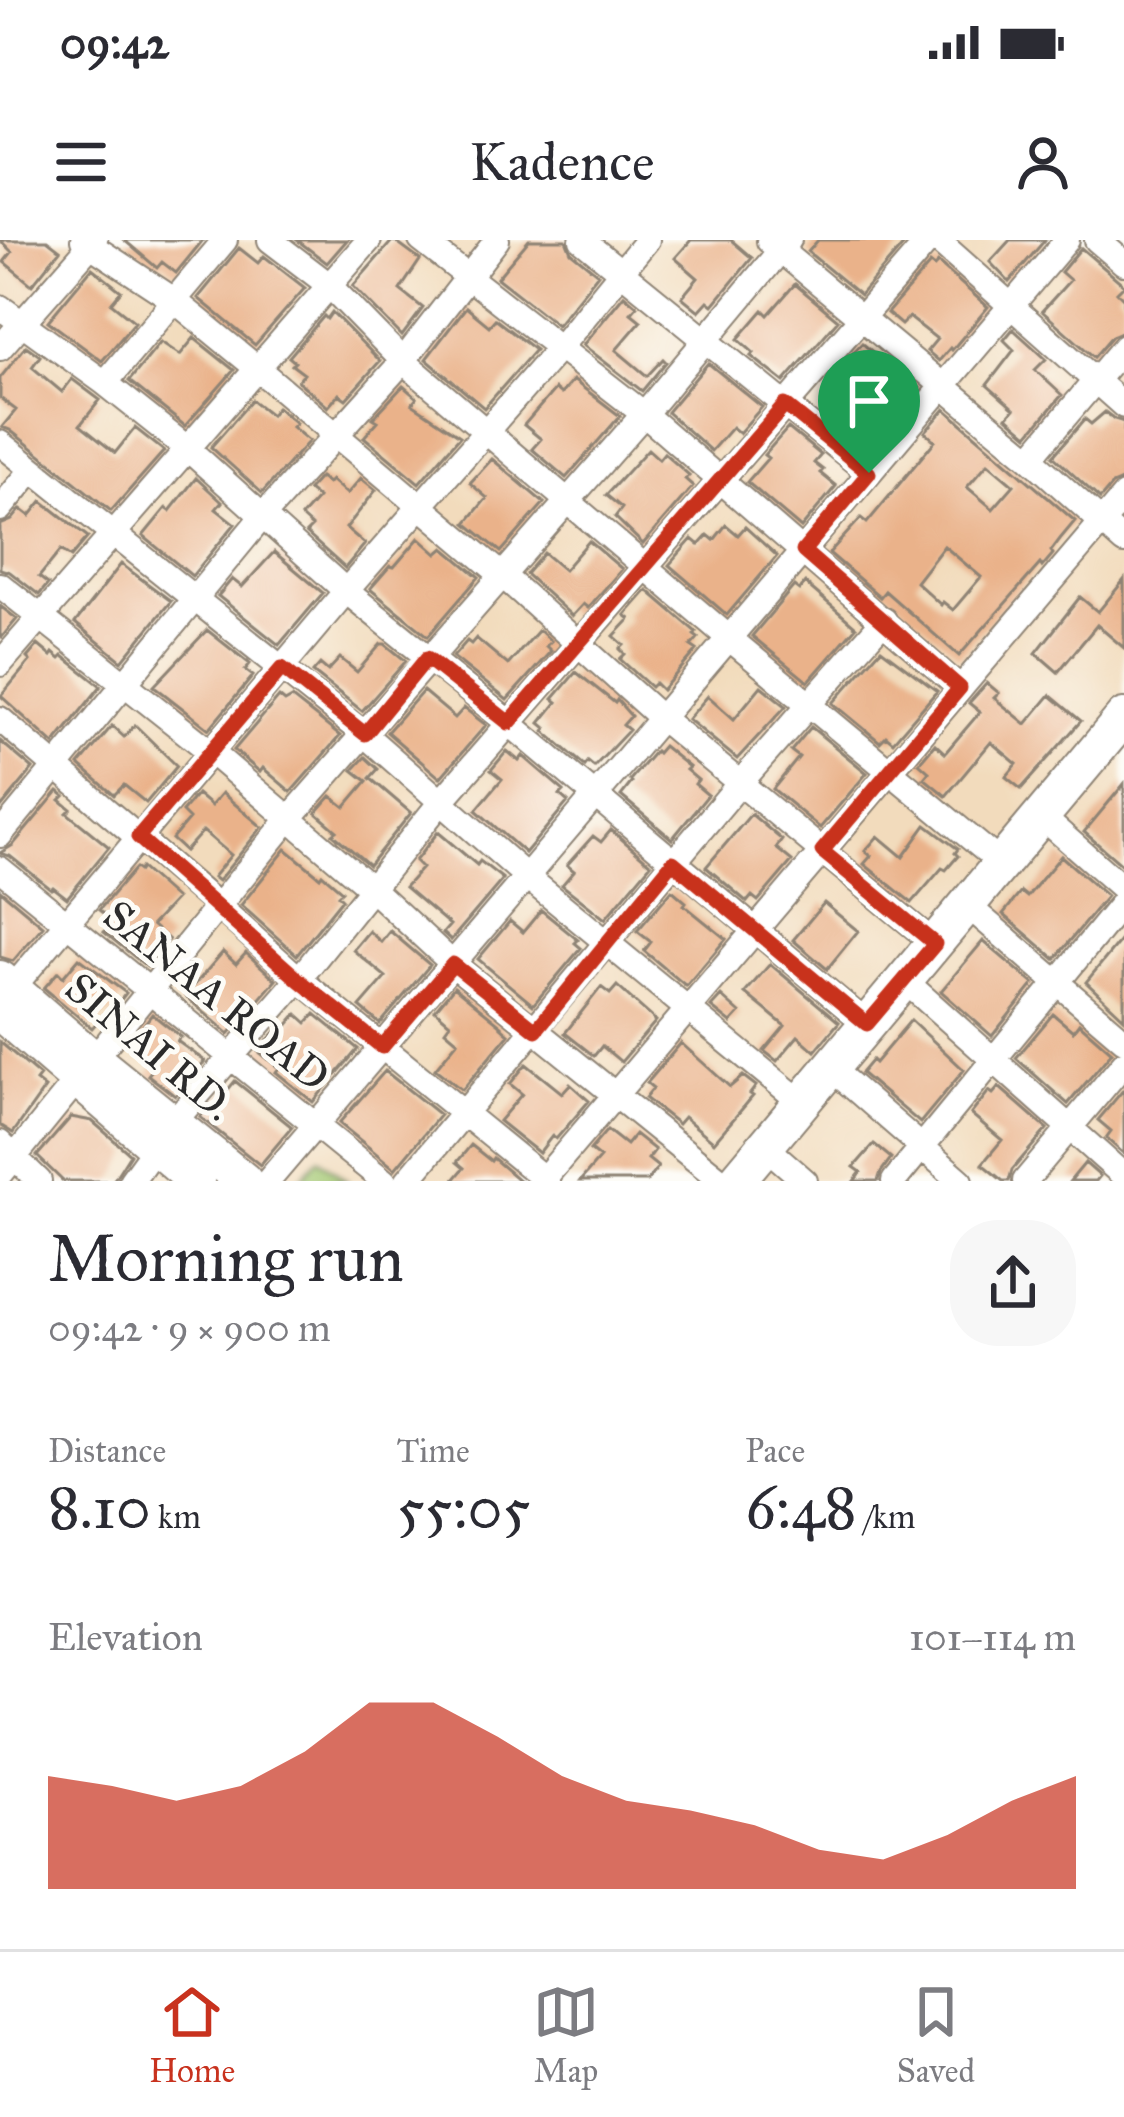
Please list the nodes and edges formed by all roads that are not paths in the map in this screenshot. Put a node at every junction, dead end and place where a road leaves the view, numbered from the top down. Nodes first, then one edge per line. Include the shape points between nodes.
1 (225, 240) edge
2 (270, 240) edge
3 (369, 240) edge
4 (421, 240) edge
5 (496, 240) edge
6 (582, 240) edge
7 (647, 240) edge
8 (933, 240) edge
9 (1067, 240) edge
10 (1097, 240) edge
11 (89, 242) edge
12 (779, 243) edge
13 (1124, 263) edge
14 (621, 272) junction
15 (467, 275) junction
16 (329, 285) junction
17 (174, 300) junction
18 (0, 307) edge
19 (1010, 307) junction
20 (861, 319) junction
21 (22, 324) junction
22 (706, 340) junction
23 (1124, 346) edge
24 (560, 347) junction
25 (0, 348) edge
26 (404, 361) junction
27 (258, 369) junction
28 (1095, 382) junction
29 (105, 383) junction
30 (944, 386) junction
31 (785, 405) junction
32 (1124, 406) edge
33 (644, 414) junction
34 (488, 432) junction
35 (335, 434) junction
36 (0, 443) edge
37 (188, 449) junction
38 (1030, 458) junction
39 (32, 470) junction
40 (869, 473) junction
41 (721, 481) junction
42 (1124, 496) edge
43 (568, 501) junction
44 (420, 506) junction
45 (0, 509) edge
46 (262, 517) junction
47 (1102, 523) junction
48 (113, 533) junction
49 (1124, 542) edge
50 (803, 551) junction
51 (646, 567) junction
52 (502, 575) junction
53 (0, 585) edge
54 (346, 591) junction
55 (196, 598) junction
56 (42, 616) junction
57 (884, 620) junction
58 (729, 638) junction
59 (580, 644) junction
60 (427, 658) junction
61 (0, 664) edge
62 (282, 668) junction
63 (127, 683) junction
64 (960, 688) junction
65 (810, 705) junction
66 (662, 718) junction
67 (0, 719) edge
68 (509, 723) junction
69 (1119, 733) edge
70 (365, 734) junction
71 (211, 752) junction
72 (57, 769) junction
73 (890, 771) junction
74 (740, 783) junction
75 (595, 797) junction
76 (440, 803) junction
77 (1041, 816) junction
78 (289, 819) junction
79 (0, 835) edge
80 (138, 837) junction
81 (822, 851) junction
82 (673, 862) junction
83 (1002, 863) junction
84 (0, 869) edge
85 (527, 877) junction
86 (371, 888) junction
87 (1124, 889) edge
88 (1124, 901) edge
89 (967, 905) junction
90 (218, 906) junction
91 (67, 924) junction
92 (755, 931) junction
93 (608, 941) junction
94 (935, 944) junction
95 (453, 964) junction
96 (299, 980) junction
97 (904, 980) junction
98 (1057, 983) junction
99 (149, 988) junction
100 (3, 996) edge
101 (690, 1010) junction
102 (867, 1024) junction
103 (536, 1030) junction
104 (1124, 1040) edge
105 (382, 1047) junction
106 (231, 1057) junction
107 (994, 1060) junction
108 (1124, 1063) edge
109 (831, 1068) junction
110 (86, 1070) junction
111 (616, 1096) junction
112 (801, 1102) junction
113 (465, 1114) junction
114 (316, 1125) junction
115 (1070, 1128) junction
116 (165, 1136) junction
117 (765, 1146) junction
118 (922, 1147) junction
119 (5, 1158) edge
120 (1124, 1176) edge
121 (544, 1180) edge
122 (39, 1181) edge
123 (131, 1181) edge
124 (196, 1181) edge
125 (244, 1181) edge
126 (268, 1181) edge
127 (384, 1181) edge
128 (407, 1181) edge
129 (722, 1181) edge
130 (736, 1181) edge
131 (805, 1181) edge
132 (894, 1181) edge
133 (961, 1181) edge
134 (1025, 1181) edge

1 - 17 street
2 - 16 street
3 - 16 street
4 - 15 street
5 - 15 street
6 - 14 street
7 - 14 street
8 - 19 street
8 - 20 street
9 - 19 street
10 - 13 street
11 - 17 street
11 - 21 street
12 - 20 street
12 - 22 street
14 - 22 street
14 - 24 street
15 - 24 street
15 - 26 street
16 - 26 street
16 - 27 street
17 - 27 street
17 - 29 street
18 - 21 street
19 - 28 street
19 - 30 street
20 - 30 street
20 - 31 street
21 - 25 street
21 - 29 street
22 - 31 street
22 - 33 street
23 - 28 street
24 - 33 street
24 - 34 street
26 - 34 street
26 - 35 street
27 - 35 street
27 - 37 street
28 - 32 street
28 - 38 street
29 - 37 street
30 - 38 street
30 - 40 street
31 - 40 street
31 - 41 street
33 - 41 street
33 - 43 street
34 - 43 street
34 - 44 street
35 - 44 street
35 - 46 street
36 - 39 street
37 - 46 street
37 - 48 street
38 - 47 street
39 - 45 street
39 - 48 street
40 - 50 street
41 - 50 street
41 - 51 street
42 - 47 street
43 - 51 street
43 - 52 street
44 - 52 street
44 - 54 street
46 - 54 street
46 - 55 street
47 - 49 street
47 - 64 street
48 - 55 street
48 - 56 street
50 - 57 street
50 - 58 street
51 - 58 street
51 - 59 street
52 - 59 street
52 - 60 street
53 - 56 street
54 - 60 street
54 - 62 street
55 - 62 street
55 - 63 street
56 - 61 street
56 - 63 street
57 - 64 street
57 - 65 street
58 - 65 street
58 - 66 street
59 - 66 street
59 - 68 street
60 - 68 street
60 - 70 street
62 - 70 street
62 - 71 street
63 - 71 street
63 - 72 street
64 - 73 street
65 - 73 street
65 - 74 street
66 - 74 street
66 - 75 street
67 - 72 street
68 - 75 street
68 - 76 street
69 - 77 street
70 - 76 street
70 - 78 street
71 - 78 street
71 - 80 street
72 - 79 street
72 - 80 street
73 - 81 street
73 - 83 street
74 - 81 street
74 - 82 street
75 - 82 street
75 - 85 street
76 - 85 street
76 - 86 street
77 - 83 street
77 - 87 street
78 - 86 street
78 - 90 street
80 - 90 street
80 - 91 street
81 - 92 street
81 - 94 street
82 - 92 street
82 - 93 street
83 - 89 street
84 - 91 street, SANAA ROAD
85 - 93 street
85 - 95 street
86 - 95 street
86 - 96 street
88 - 98 street
89 - 94 street
89 - 98 street
90 - 96 street
90 - 99 street
91 - 99 street, SANAA ROAD
91 - 100 street
92 - 101 street
92 - 102 street
93 - 101 street
93 - 103 street
94 - 97 street
95 - 103 street
95 - 105 street
96 - 105 street
96 - 106 street
97 - 102 street
97 - 107 street
98 - 104 street
98 - 107 street
99 - 106 street, SANAA ROAD
99 - 110 street
100 - 110 street
101 - 111 street
101 - 112 street
102 - 109 street
103 - 111 street
103 - 113 street
105 - 113 street
105 - 114 street
106 - 114 street, SANAA ROAD
106 - 116 street
107 - 115 street
107 - 118 street
108 - 115 street
109 - 112 street
109 - 118 street
110 - 116 street
110 - 119 street
111 - 121 street
111 - 129 street
112 - 117 street
113 - 121 street
113 - 128 street
114 - 126 street
114 - 127 street, SANAA ROAD
115 - 120 street
115 - 134 street
116 - 123 street
116 - 124 street
116 - 125 street, SINAI RD.
117 - 130 street
117 - 131 street
118 - 132 street
118 - 133 street
119 - 122 street

